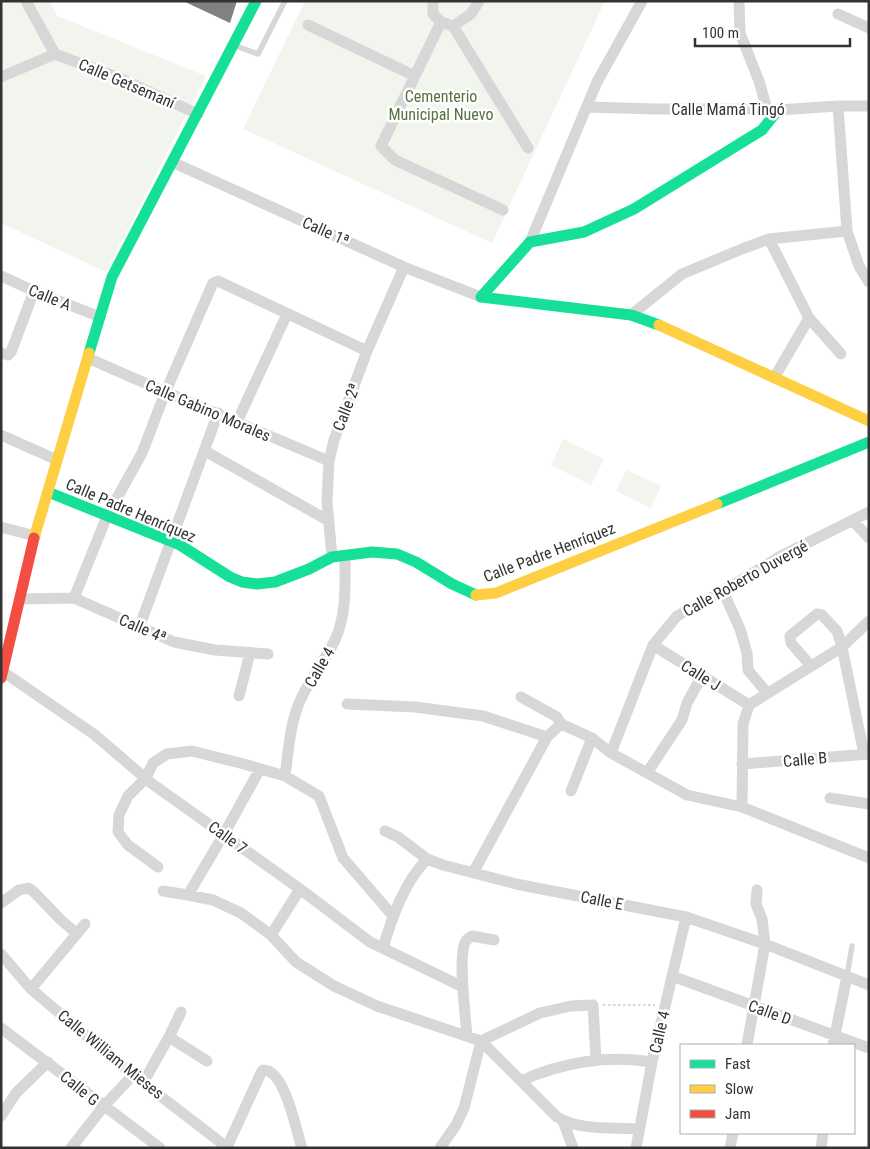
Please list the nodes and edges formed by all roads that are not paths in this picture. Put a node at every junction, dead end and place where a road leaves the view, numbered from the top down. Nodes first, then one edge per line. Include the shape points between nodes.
1 (26, 1) edge
2 (256, 1) edge
3 (285, 1) edge
4 (432, 1) edge
5 (479, 1) edge
6 (642, 1) edge
7 (739, 1) edge
8 (838, 14) dead end
9 (441, 22) junction
10 (308, 25) dead end
11 (453, 26) junction
12 (869, 28) edge
13 (234, 45) junction
14 (55, 54) junction
15 (415, 76) junction
16 (1, 77) edge
17 (838, 106) junction
18 (869, 106) edge
19 (587, 107) junction
20 (773, 109) junction
21 (198, 114) junction
22 (528, 148) dead end
23 (172, 162) junction
24 (503, 210) dead end
25 (847, 231) junction
26 (769, 239) junction
27 (530, 242) junction
28 (864, 264) edge
29 (404, 266) junction
30 (1, 276) edge
31 (869, 282) edge
32 (34, 291) junction
33 (481, 297) junction
34 (287, 314) junction
35 (631, 315) junction
36 (100, 317) junction
37 (809, 318) junction
38 (367, 351) junction
39 (1, 353) edge
40 (841, 354) dead end
41 (88, 358) junction
42 (774, 378) junction
43 (165, 393) junction
44 (218, 413) junction
45 (869, 421) edge
46 (237, 422) junction
47 (1, 435) edge
48 (869, 442) edge
49 (205, 450) junction
50 (57, 460) junction
51 (329, 461) junction
52 (48, 492) junction
53 (869, 512) edge
54 (107, 516) junction
55 (852, 520) junction
56 (329, 521) junction
57 (1, 526) edge
58 (35, 536) junction
59 (869, 538) edge
60 (172, 542) junction
61 (346, 556) junction
62 (332, 557) junction
63 (723, 592) junction
64 (74, 598) junction
65 (20, 599) junction
66 (869, 621) edge
67 (140, 628) junction
68 (653, 645) junction
69 (842, 647) junction
70 (250, 653) junction
71 (268, 654) dead end
72 (811, 666) junction
73 (2, 674) edge
74 (702, 676) junction
75 (767, 693) junction
76 (239, 696) dead end
77 (521, 697) dead end
78 (347, 704) dead end
79 (749, 705) junction
80 (561, 724) junction
81 (547, 737) junction
82 (592, 738) junction
83 (611, 753) junction
84 (866, 754) edge
85 (742, 764) junction
86 (260, 769) junction
87 (646, 773) junction
88 (285, 776) junction
89 (146, 778) junction
90 (571, 792) dead end
91 (830, 798) dead end
92 (869, 804) edge
93 (742, 807) junction
94 (385, 831) dead end
95 (224, 834) junction
96 (869, 858) edge
97 (427, 859) junction
98 (158, 867) dead end
99 (473, 873) junction
100 (300, 890) junction
101 (757, 890) dead end
102 (163, 891) dead end
103 (188, 894) junction
104 (1, 903) edge
105 (393, 916) junction
106 (686, 917) junction
107 (271, 935) junction
108 (494, 940) dead end
109 (765, 944) junction
110 (852, 946) dead end
111 (383, 948) junction
112 (1, 954) edge
113 (672, 976) junction
114 (847, 976) junction
115 (869, 985) edge
116 (463, 987) junction
117 (31, 990) junction
118 (754, 1006) junction
119 (181, 1012) dead end
120 (1, 1028) edge
121 (467, 1036) junction
122 (169, 1037) junction
123 (481, 1041) junction
124 (834, 1041) edge
125 (747, 1044) edge
126 (849, 1044) edge
127 (855, 1045) edge
128 (869, 1048) edge
129 (596, 1060) junction
130 (48, 1062) junction
131 (206, 1062) dead end
132 (652, 1062) junction
133 (138, 1078) junction
134 (521, 1081) junction
135 (104, 1106) junction
136 (1, 1116) edge
137 (563, 1121) junction
138 (639, 1129) junction
139 (732, 1134) edge
140 (823, 1134) edge
141 (71, 1148) edge
142 (160, 1148) edge
143 (227, 1148) edge
144 (302, 1148) edge
145 (440, 1148) edge
146 (573, 1148) edge
147 (636, 1148) edge
148 (730, 1148) edge
149 (821, 1148) edge

1 - 14 street
2 - 13 street
3 - 13 lane via 258,54
4 - 9 street via 433,14
5 - 11 street via 471,14
6 - 19 street via 597,82
7 - 20 street via 740,33
8 - 12 street
9 - 11 street
9 - 15 street
10 - 15 street
11 - 22 street
13 - 21 street
14 - 16 street
14 - 21 street, Calle Getsemaní via 119,78
15 - 24 street via 381,146 395,160
17 - 18 street, Calle Mamá Tingó
17 - 20 street, Calle Mamá Tingó
17 - 25 street
19 - 20 street, Calle Mamá Tingó
19 - 27 street
20 - 27 street via 762,130 634,209 584,232
21 - 23 street
23 - 29 street, Calle 1ª
23 - 36 street via 112,277
25 - 26 street
25 - 28 street
26 - 35 street via 682,274
26 - 37 street
27 - 33 street
28 - 31 street
29 - 33 street, Calle 1ª
29 - 38 street, Calle 2ª
30 - 32 street, Calle A
32 - 36 street, Calle A
32 - 39 street via 11,352 8,355
33 - 35 street
34 - 38 street
34 - 43 street via 214,283
34 - 46 street
35 - 42 street
36 - 41 street
37 - 40 street
37 - 42 street
38 - 51 street, Calle 2ª
41 - 43 street, Calle Gabino Morales
41 - 50 street
42 - 45 street
43 - 44 street, Calle Gabino Morales
43 - 54 street via 142,453
44 - 46 street, Calle Gabino Morales
44 - 49 street
46 - 51 street, Calle Gabino Morales
47 - 50 street
48 - 61 street, Calle Padre Henríquez via 496,592 478,596 397,554 372,552
49 - 56 street
49 - 60 street
50 - 52 street
51 - 56 street, Calle 2ª
52 - 54 street, Calle Padre Henríquez
52 - 58 street
53 - 55 street, Calle Roberto Duvergé
54 - 60 street, Calle Padre Henríquez
54 - 64 street
55 - 59 street
55 - 63 street, Calle Roberto Duvergé via 779,557
56 - 62 street, Calle 2ª
57 - 58 street
58 - 65 street
60 - 62 street, Calle Padre Henríquez via 230,577 257,584 275,582
60 - 67 street
61 - 62 street, Calle Padre Henríquez
61 - 88 street, Calle 4 via 345,602 340,624 295,714
63 - 68 street, Calle Roberto Duvergé via 677,616
63 - 75 street via 740,629 748,670
64 - 65 street, Calle 4ª
64 - 67 street, Calle 4ª
65 - 73 street
66 - 69 street
67 - 70 street, Calle 4ª via 174,642
68 - 74 street, Calle J
68 - 83 street, Calle Roberto Duvergé
69 - 72 street
69 - 72 street via 837,631 825,617 817,614 790,636
69 - 84 street
70 - 71 street, Calle 4ª
70 - 76 street
72 - 75 street
73 - 89 street, Calle 7 via 95,735
74 - 79 street, Calle J
74 - 87 street via 682,720
75 - 79 street
77 - 80 street via 558,718
78 - 81 street via 483,716
79 - 85 street via 743,724
80 - 81 street
80 - 82 street
81 - 99 street
82 - 83 street
82 - 90 street
83 - 87 street
84 - 85 street, Calle B
85 - 93 street
86 - 88 street
86 - 89 street via 192,751 167,754 153,763
86 - 95 street
87 - 93 street via 687,795
88 - 105 street via 319,796 343,858
89 - 95 street, Calle 7
89 - 98 street via 128,796 118,815 118,832 128,845
91 - 92 street
93 - 96 street
94 - 97 street
95 - 100 street, Calle 7
95 - 103 street
97 - 99 street, Calle E
97 - 105 street via 414,874
99 - 106 street, Calle E
100 - 107 street
100 - 111 street, Calle 7 via 370,942
101 - 109 street via 756,904 762,919
102 - 103 street
103 - 107 street via 213,900 241,913
104 - 117 street via 19,890 28,888 60,919 81,929
105 - 111 street
106 - 109 street, Calle E
106 - 113 street, Calle 4
107 - 121 street via 296,962 334,986 377,1006
108 - 116 street via 472,936 466,940
109 - 114 street, Calle E
109 - 118 street
110 - 114 lane
111 - 116 street, Calle 7
112 - 117 street, Calle William Mieses
113 - 118 street, Calle D
113 - 132 street, Calle 4
114 - 115 street, Calle E
114 - 124 street
116 - 121 street
117 - 133 street, Calle William Mieses
118 - 124 street, Calle D
118 - 125 street
119 - 122 street
120 - 130 street, Calle G
121 - 123 street
122 - 131 street
122 - 133 street
123 - 129 street via 540,1013 593,1005
123 - 134 street
123 - 145 street via 464,1108
124 - 126 street, Calle D
127 - 128 street, Calle D
129 - 132 street
129 - 134 street via 556,1067
130 - 135 street, Calle G
130 - 136 street via 16,1093
132 - 138 street, Calle 4
133 - 135 street
133 - 143 street, Calle William Mieses
134 - 137 street
135 - 141 street
135 - 142 street, Calle G
137 - 138 street
137 - 146 street
138 - 147 street, Calle 4
139 - 148 street
140 - 149 street
143 - 144 street via 263,1070 275,1076 292,1109

